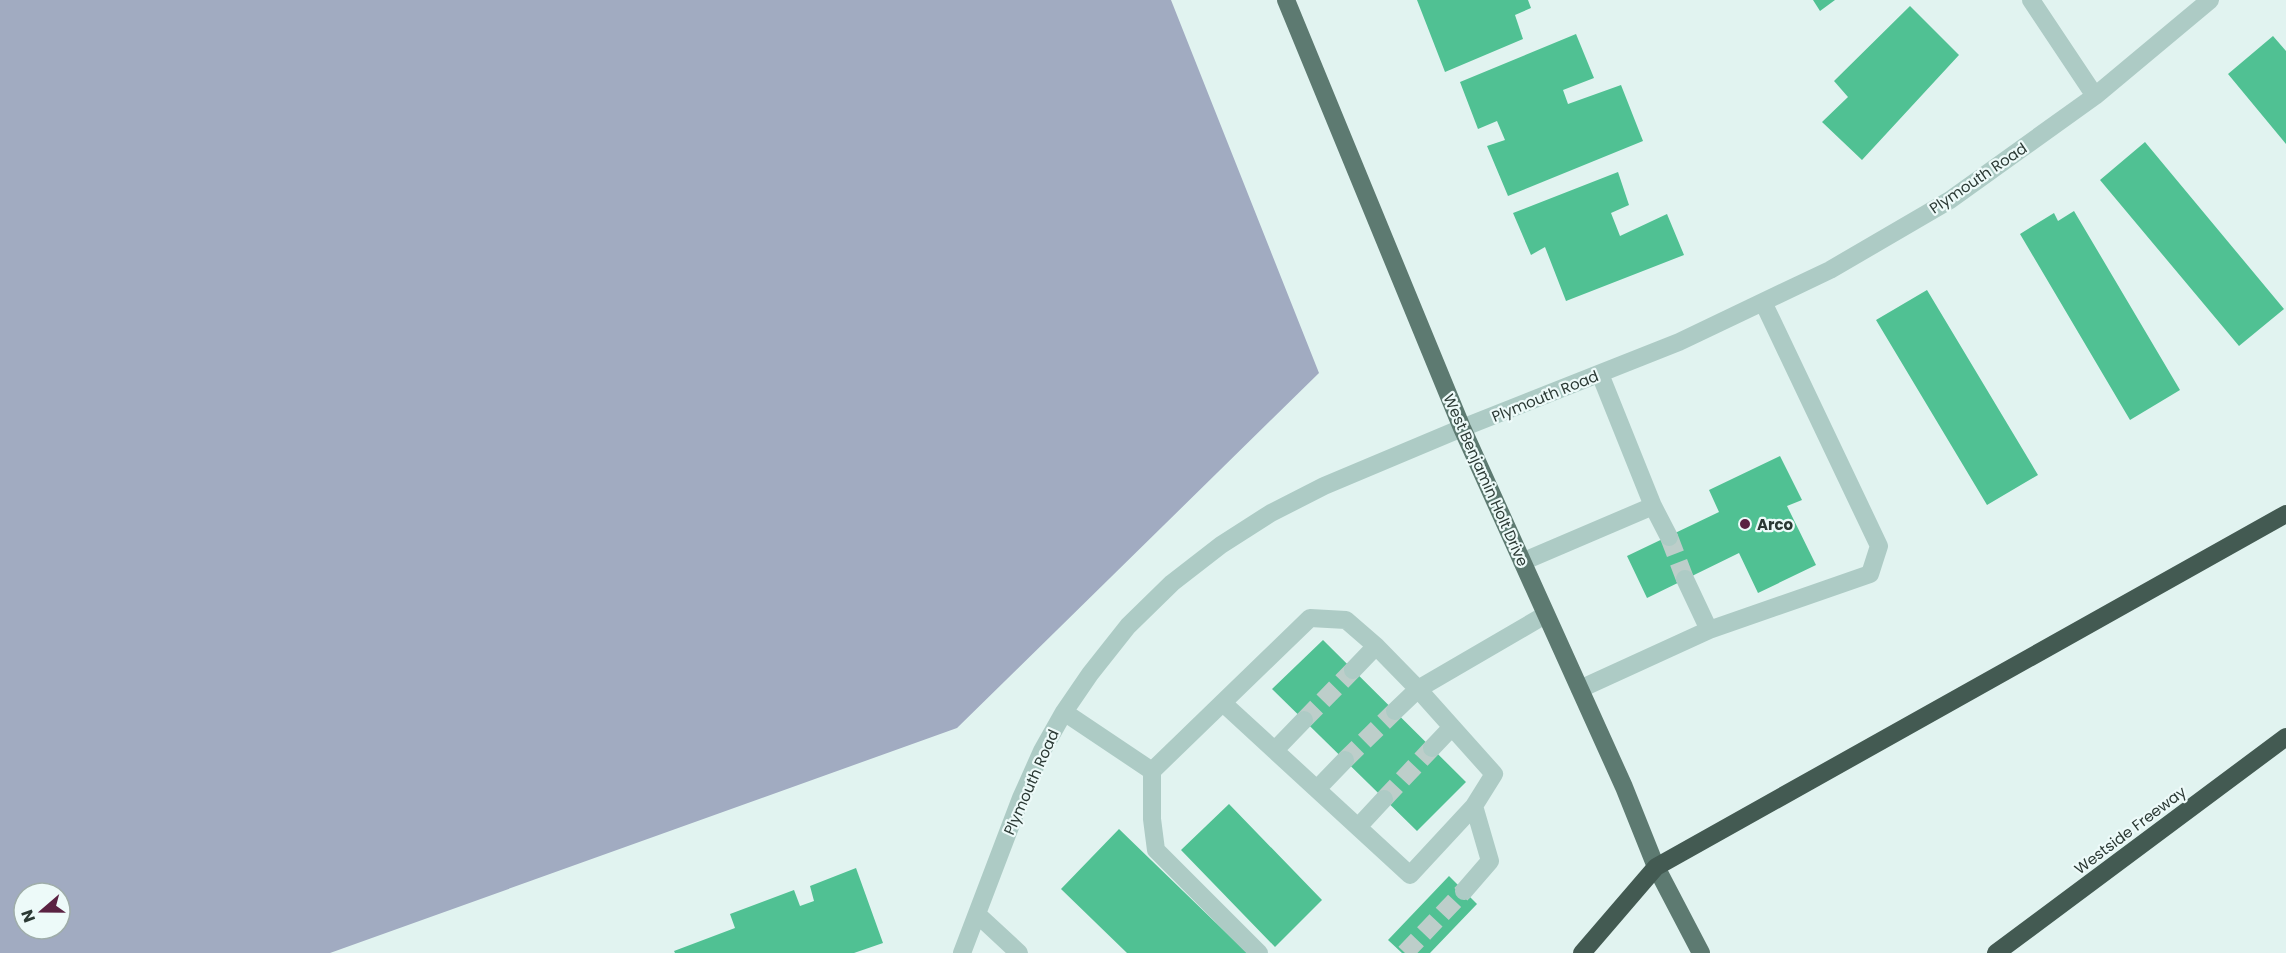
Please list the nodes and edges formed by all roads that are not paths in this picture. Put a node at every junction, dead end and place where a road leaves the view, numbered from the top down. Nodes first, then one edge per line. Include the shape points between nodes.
1 (1286, 0) edge
2 (2031, 0) edge
3 (2210, 0) edge
4 (2096, 96) junction
5 (1763, 302) junction
6 (1600, 374) junction
7 (1462, 428) junction
8 (1653, 506) junction
9 (2286, 514) edge
10 (1669, 537) tunnel mouth
11 (1522, 562) junction
12 (1685, 579) tunnel mouth
13 (1545, 615) junction
14 (1709, 630) junction
15 (1376, 646) junction
16 (1353, 670) tunnel mouth
17 (1418, 689) junction
18 (1580, 689) junction
19 (1223, 703) junction
20 (1064, 711) junction
21 (1395, 711) tunnel mouth
22 (1304, 720) tunnel mouth
23 (1452, 727) junction
24 (2286, 736) edge
25 (1432, 748) tunnel mouth
26 (1275, 750) junction
27 (1346, 760) tunnel mouth
28 (1152, 771) junction
29 (1317, 789) junction
30 (1384, 799) tunnel mouth
31 (1474, 806) junction
32 (1358, 827) junction
33 (1656, 867) junction
34 (1464, 891) tunnel mouth
35 (978, 915) junction
36 (962, 953) edge
37 (1019, 953) edge
38 (1259, 953) edge
39 (1582, 953) edge
40 (1701, 953) edge
41 (1996, 953) edge

1 - 7 main road, West Benjamin Holt Drive
2 - 4 street
3 - 4 street, Plymouth Road
4 - 5 street, Plymouth Road via 1950,200 1830,270
5 - 6 street, Plymouth Road
5 - 14 street via 1879,546 1870,574
6 - 7 street, Plymouth Road
6 - 8 street
7 - 11 main road, West Benjamin Holt Drive
7 - 20 street, Plymouth Road via 1324,486 1221,545 1172,583 1128,626
8 - 10 street
8 - 11 street
9 - 33 highway
11 - 13 main road, West Benjamin Holt Drive
12 - 14 street
13 - 17 street
13 - 18 main road, West Benjamin Holt Drive
14 - 18 street
15 - 16 street
15 - 17 street
15 - 19 street via 1346,620 1311,618
17 - 21 street
17 - 23 street
18 - 33 main road, West Benjamin Holt Drive
19 - 26 street
19 - 28 street
20 - 28 street
20 - 35 street, Plymouth Road via 1021,798
22 - 26 street
23 - 25 street
23 - 31 street via 1494,774
24 - 41 highway, Westside Freeway
26 - 29 street
27 - 29 street
28 - 38 street via 1156,850
29 - 32 street
30 - 32 street
31 - 32 street via 1410,875
31 - 34 street via 1490,861
33 - 39 highway
33 - 40 main road, West Benjamin Holt Drive
35 - 36 street, Plymouth Road
35 - 37 street

